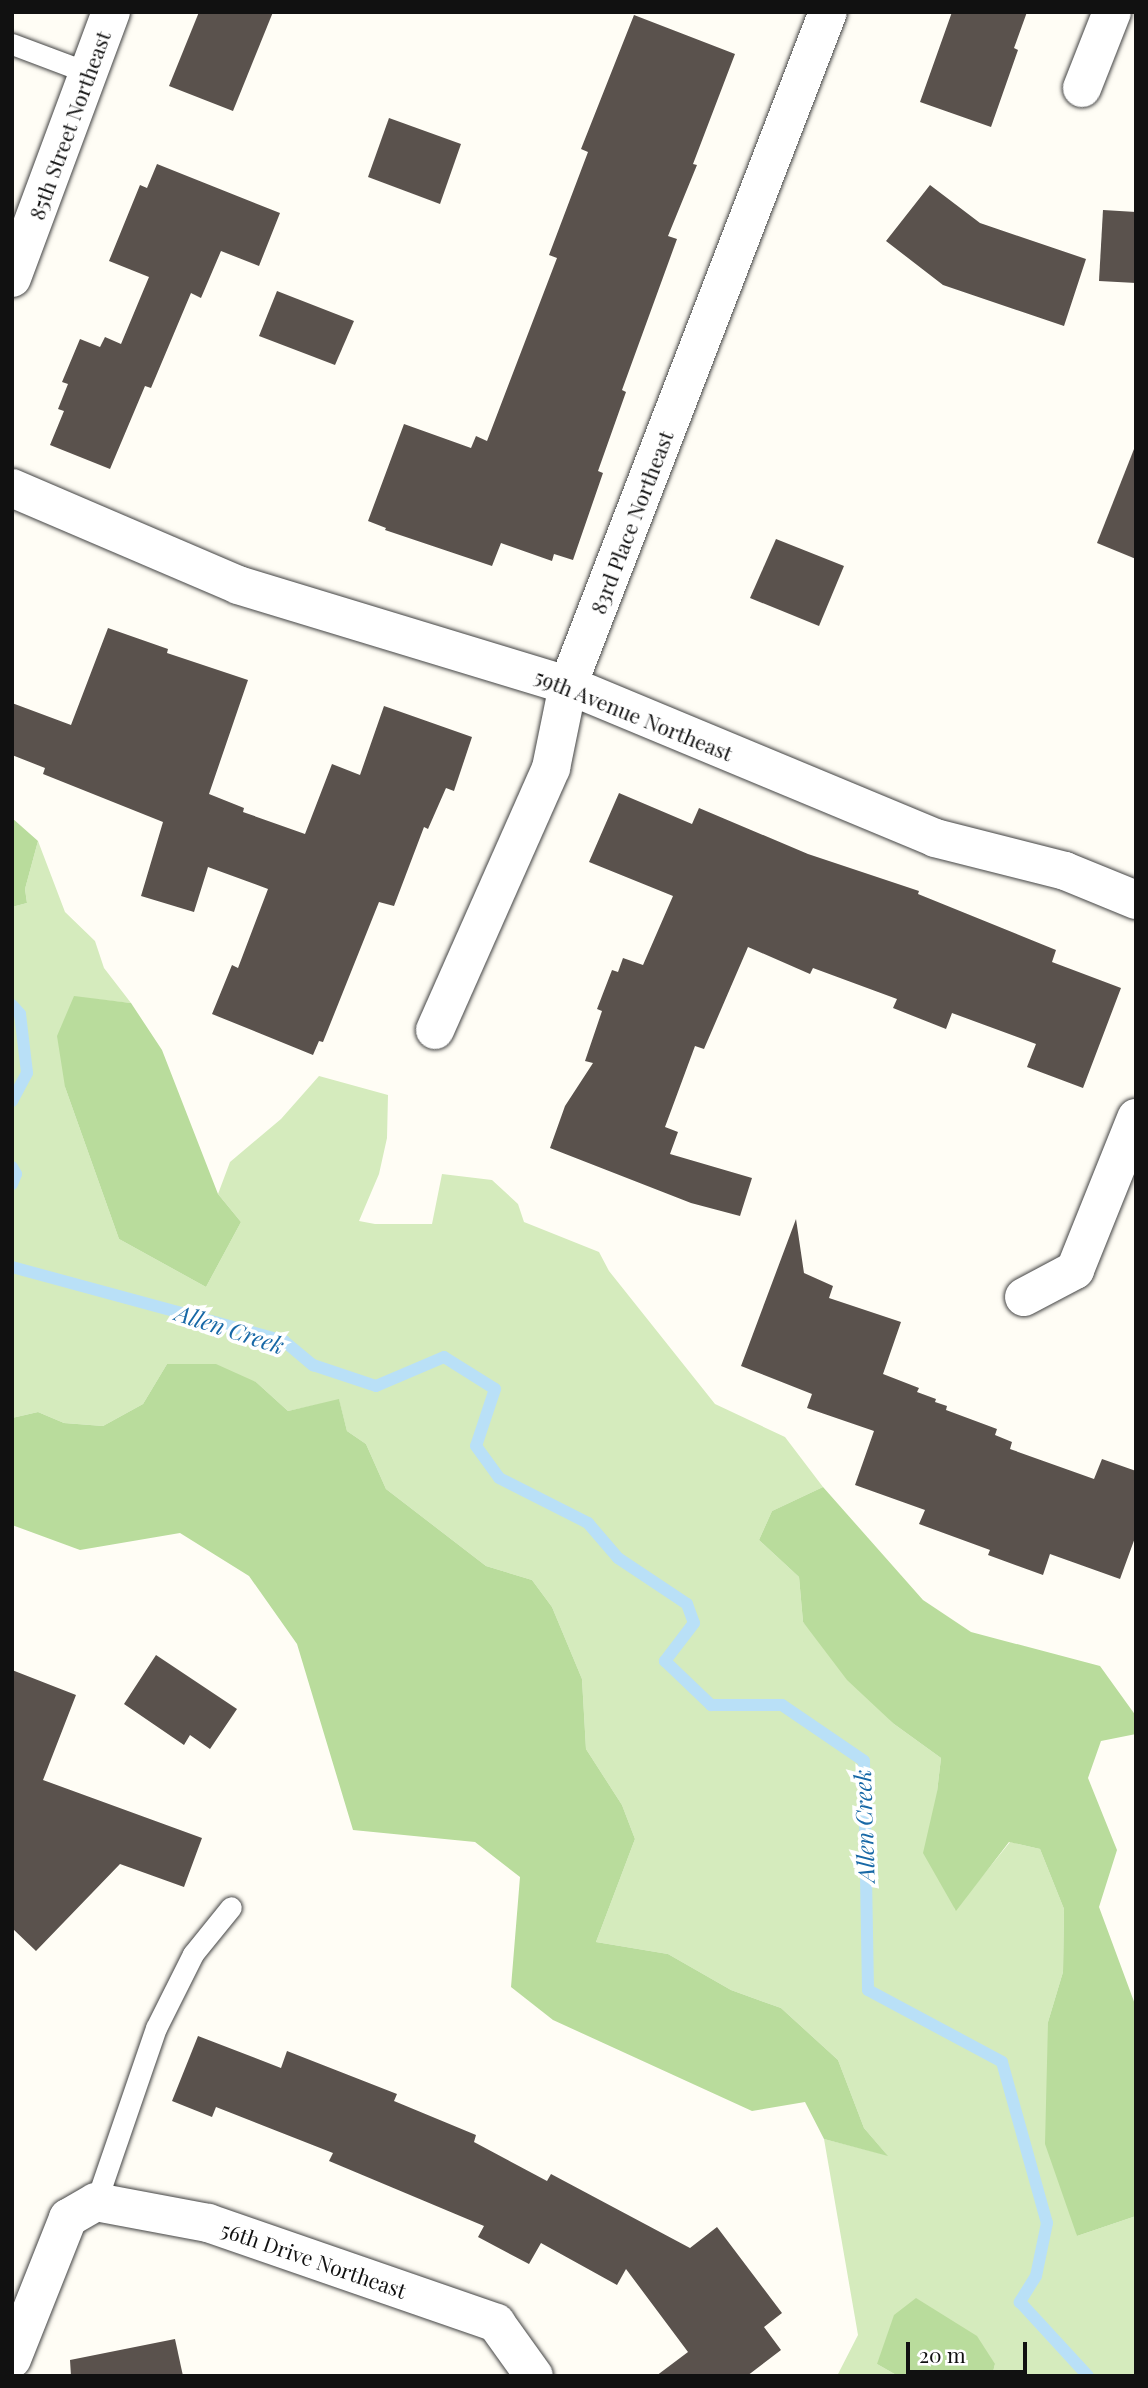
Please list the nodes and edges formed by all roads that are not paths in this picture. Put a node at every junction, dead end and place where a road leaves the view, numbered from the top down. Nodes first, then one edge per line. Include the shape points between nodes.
1 (111, 12) edge
2 (828, 12) edge
3 (1112, 12) edge
4 (12, 44) edge
5 (89, 73) junction
6 (1082, 88) dead end
7 (12, 278) edge
8 (12, 488) edge
9 (568, 685) junction
10 (1136, 900) edge
11 (435, 1030) dead end
12 (1136, 1118) edge
13 (1024, 1297) dead end
14 (231, 1907) dead end
15 (82, 2210) junction
16 (12, 2359) edge
17 (534, 2376) edge

1 - 5 street, 85th Street Northeast
2 - 9 street, 83rd Place Northeast
3 - 6 street
4 - 5 lane
5 - 7 street, 85th Street Northeast
8 - 9 street, 59th Avenue Northeast via 238,585
9 - 10 street, 59th Avenue Northeast via 935,838 1065,871
9 - 11 street, 83rd Place Northeast via 551,768
12 - 13 street via 1075,1270
14 - 15 lane via 193,1954 156,2028
15 - 16 street
15 - 17 street, 56th Drive Northeast via 208,2223 496,2323

